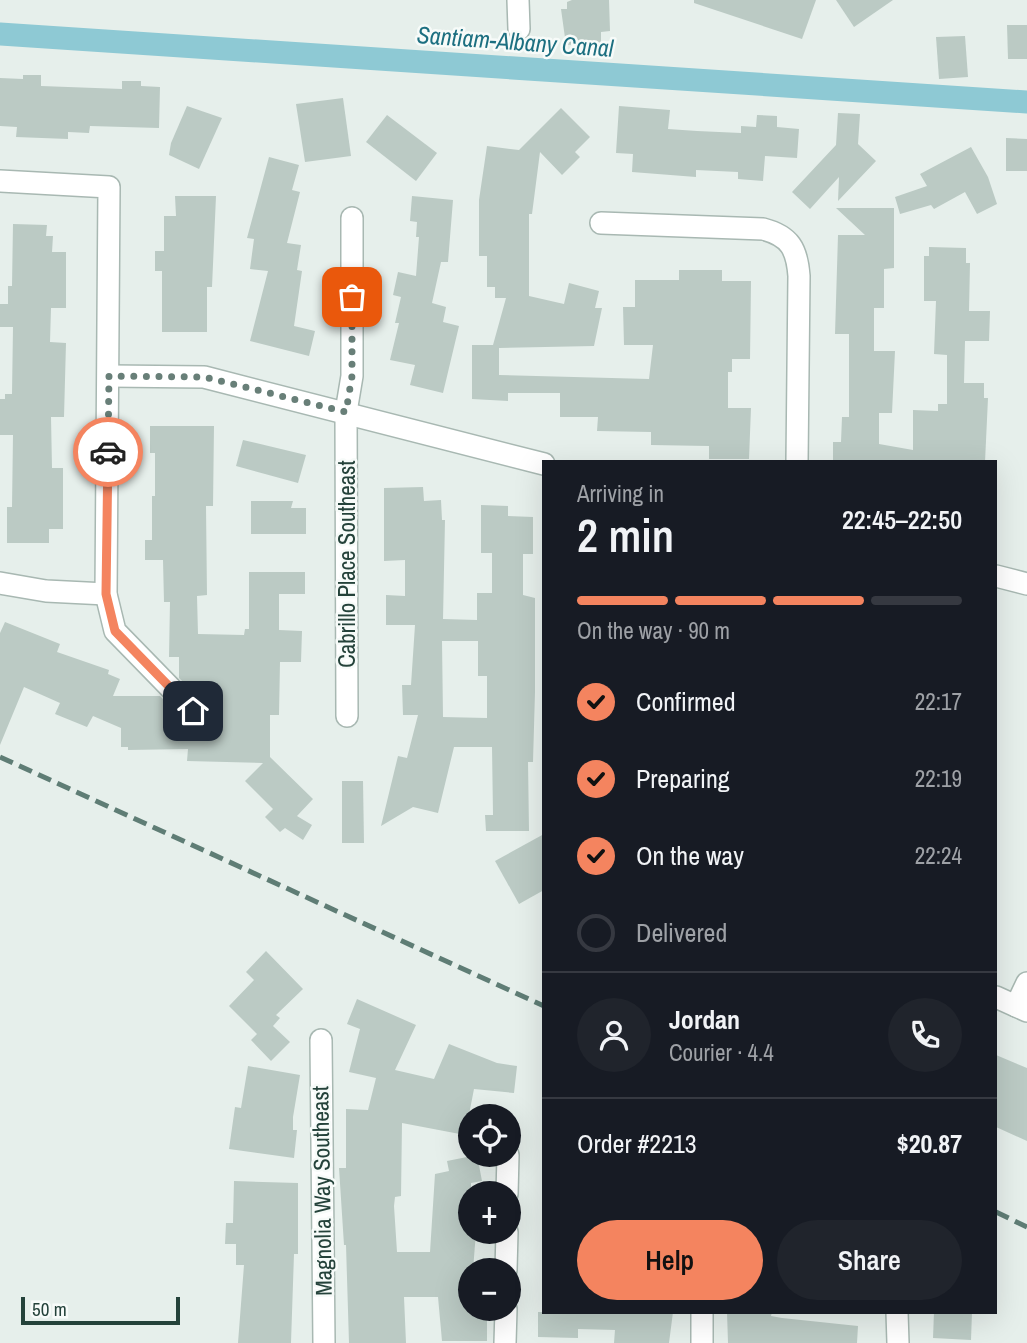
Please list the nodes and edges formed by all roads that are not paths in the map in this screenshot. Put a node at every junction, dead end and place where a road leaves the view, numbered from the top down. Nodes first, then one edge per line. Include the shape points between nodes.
1 (518, 0) edge
2 (519, 29) dead end
3 (0, 181) edge
4 (352, 218) dead end
5 (601, 223) dead end
6 (109, 376) junction
7 (346, 412) junction
8 (797, 460) edge
9 (542, 463) edge
10 (997, 576) edge
11 (0, 583) edge
12 (1027, 584) edge
13 (106, 594) junction
14 (193, 711) dead end
15 (347, 716) dead end
16 (1027, 983) edge
17 (997, 997) edge
18 (1021, 1008) edge
19 (321, 1040) dead end
20 (702, 1314) edge
21 (898, 1314) edge
22 (506, 1321) edge
23 (324, 1343) edge
24 (506, 1343) edge
25 (702, 1343) edge
26 (898, 1343) edge

1 - 2 street
3 - 6 street via 109,187
4 - 7 street, Cabrillo Place Southeast via 352,376
5 - 8 street via 763,229 788,238 799,276
6 - 7 street via 204,377
6 - 13 street
7 - 9 street
7 - 15 street, Cabrillo Place Southeast
10 - 12 street
11 - 13 street
13 - 14 street via 115,631
16 - 18 street
17 - 18 street
19 - 23 street, Magnolia Way Southeast
20 - 25 street
21 - 26 street
22 - 24 street

